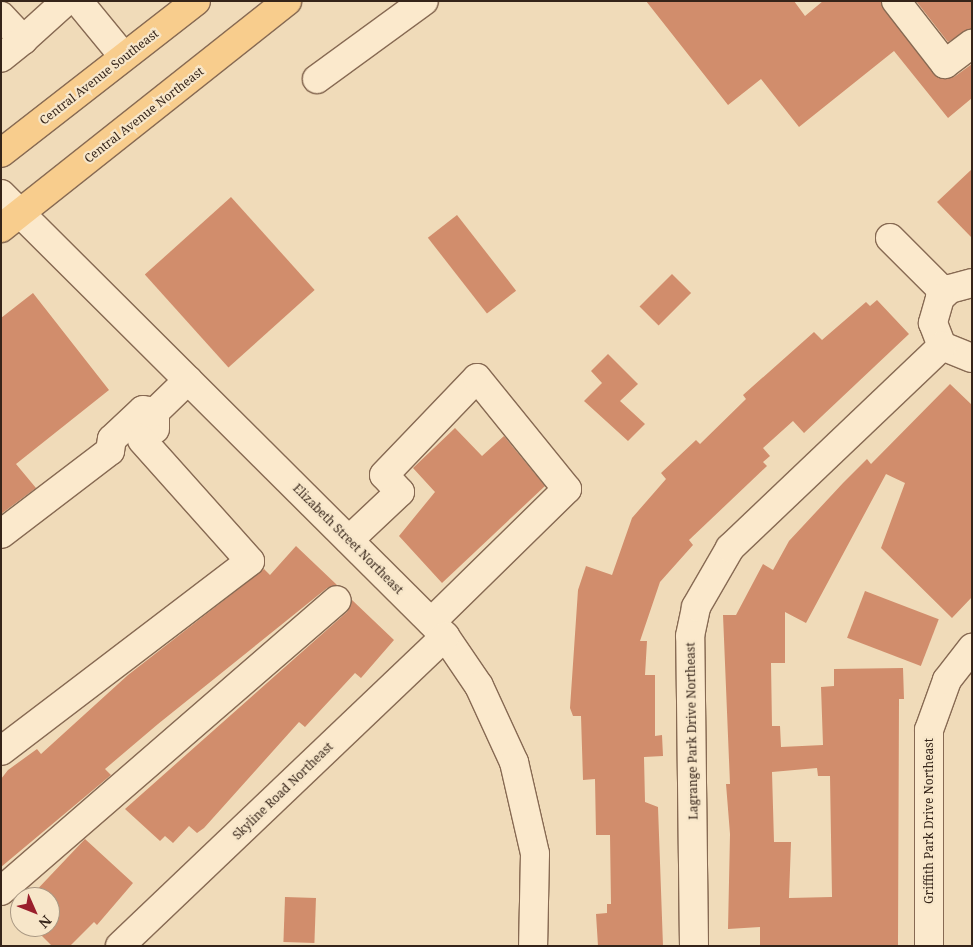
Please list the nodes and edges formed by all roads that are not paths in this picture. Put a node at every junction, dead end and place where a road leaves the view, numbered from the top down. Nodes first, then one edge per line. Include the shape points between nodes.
1 (66, 1) edge
2 (78, 1) edge
3 (196, 1) edge
4 (287, 1) edge
5 (424, 1) edge
6 (896, 1) edge
7 (1, 16) edge
8 (23, 40) junction
9 (972, 44) edge
10 (124, 57) junction
11 (1, 58) edge
12 (317, 79) dead end
13 (1, 154) edge
14 (1, 194) edge
15 (11, 221) edge
16 (890, 238) dead end
17 (972, 283) edge
18 (945, 293) junction
19 (942, 346) junction
20 (972, 358) edge
21 (188, 380) junction
22 (155, 412) junction
23 (142, 440) junction
24 (110, 452) junction
25 (1, 534) edge
26 (349, 540) junction
27 (337, 600) dead end
28 (438, 629) junction
29 (972, 648) edge
30 (1, 751) edge
31 (1, 891) edge
32 (533, 943) edge
33 (120, 946) edge
34 (694, 946) edge
35 (929, 946) edge

1 - 8 street
2 - 10 street
3 - 10 main road, Central Avenue Southeast
4 - 15 main road, Central Avenue Northeast
5 - 12 street
6 - 9 street via 945,64
7 - 8 street
8 - 11 street
10 - 13 main road, Central Avenue Southeast
14 - 15 street, Elizabeth Street Northeast
15 - 21 street, Elizabeth Street Northeast
16 - 18 street
17 - 18 street
18 - 19 street via 934,310 933,323
19 - 20 street via 953,354
19 - 34 street, Lagrange Park Drive Northeast via 730,548 696,608 690,636
21 - 22 street
21 - 26 street, Elizabeth Street Northeast
22 - 23 street via 156,428
22 - 24 street via 144,410 112,439
23 - 24 street via 125,455
23 - 30 street via 250,560
24 - 25 street
26 - 28 street, Elizabeth Street Northeast
26 - 28 street, Skyline Road Northeast via 400,492 384,475 477,378 567,488
27 - 31 street
28 - 32 street, Elizabeth Street Northeast via 479,686 514,762 534,854
28 - 33 street, Skyline Road Northeast
29 - 35 street, Griffith Park Drive Northeast via 947,680 929,730

